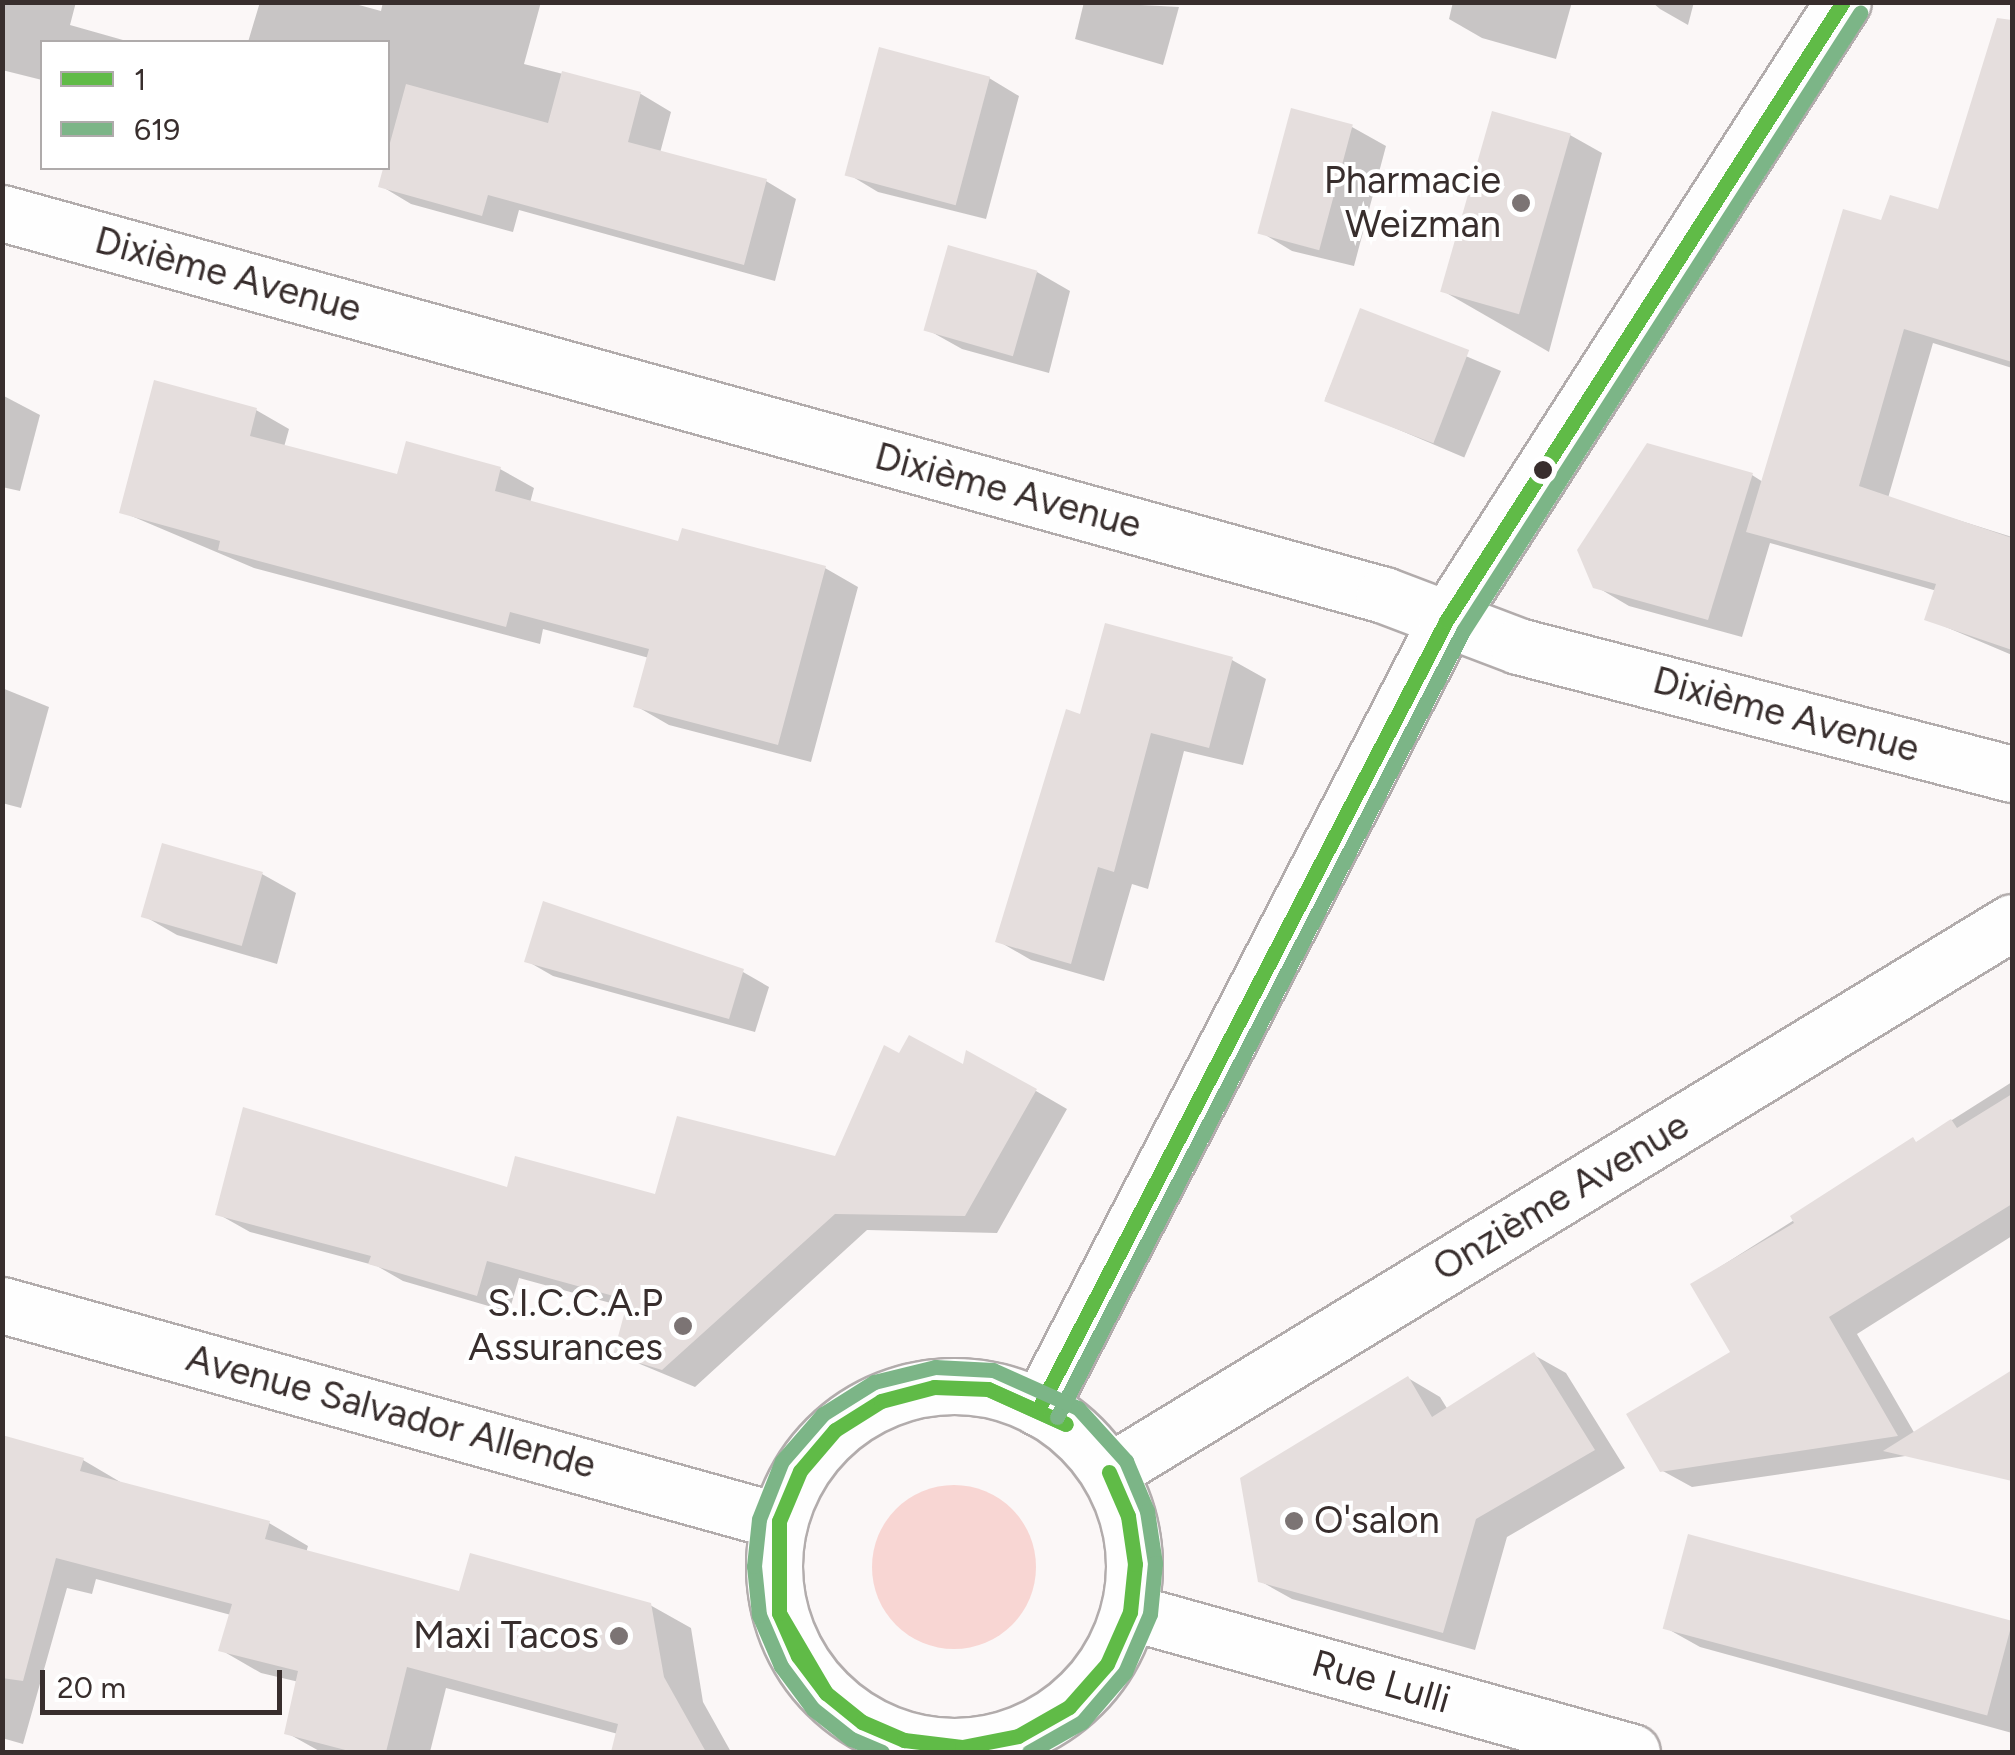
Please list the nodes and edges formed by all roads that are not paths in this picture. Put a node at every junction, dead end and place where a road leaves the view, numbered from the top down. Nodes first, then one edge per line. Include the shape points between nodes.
1 (1843, 2) edge
2 (2, 212) edge
3 (1446, 621) junction
4 (2012, 774) edge
5 (2012, 922) edge
6 (2, 1304) edge
7 (1040, 1408) junction
8 (1109, 1472) junction
9 (779, 1521) junction
10 (1130, 1612) junction
11 (903, 1746) edge
12 (1632, 1752) edge

1 - 3 street
2 - 3 street, Dixième Avenue via 1384,595
3 - 4 street, Dixième Avenue via 1518,646
3 - 7 street
5 - 8 street, Onzième Avenue
6 - 9 street, Avenue Salvador Allende
7 - 8 street via 1066,1424
7 - 9 street via 988,1389 934,1387 881,1401 836,1430 800,1471
8 - 10 street via 1128,1516 1135,1564
9 - 11 street via 779,1613 798,1656 850,1712
10 - 11 street via 1108,1664 1069,1707 1018,1736 962,1747
10 - 12 street, Rue Lulli

